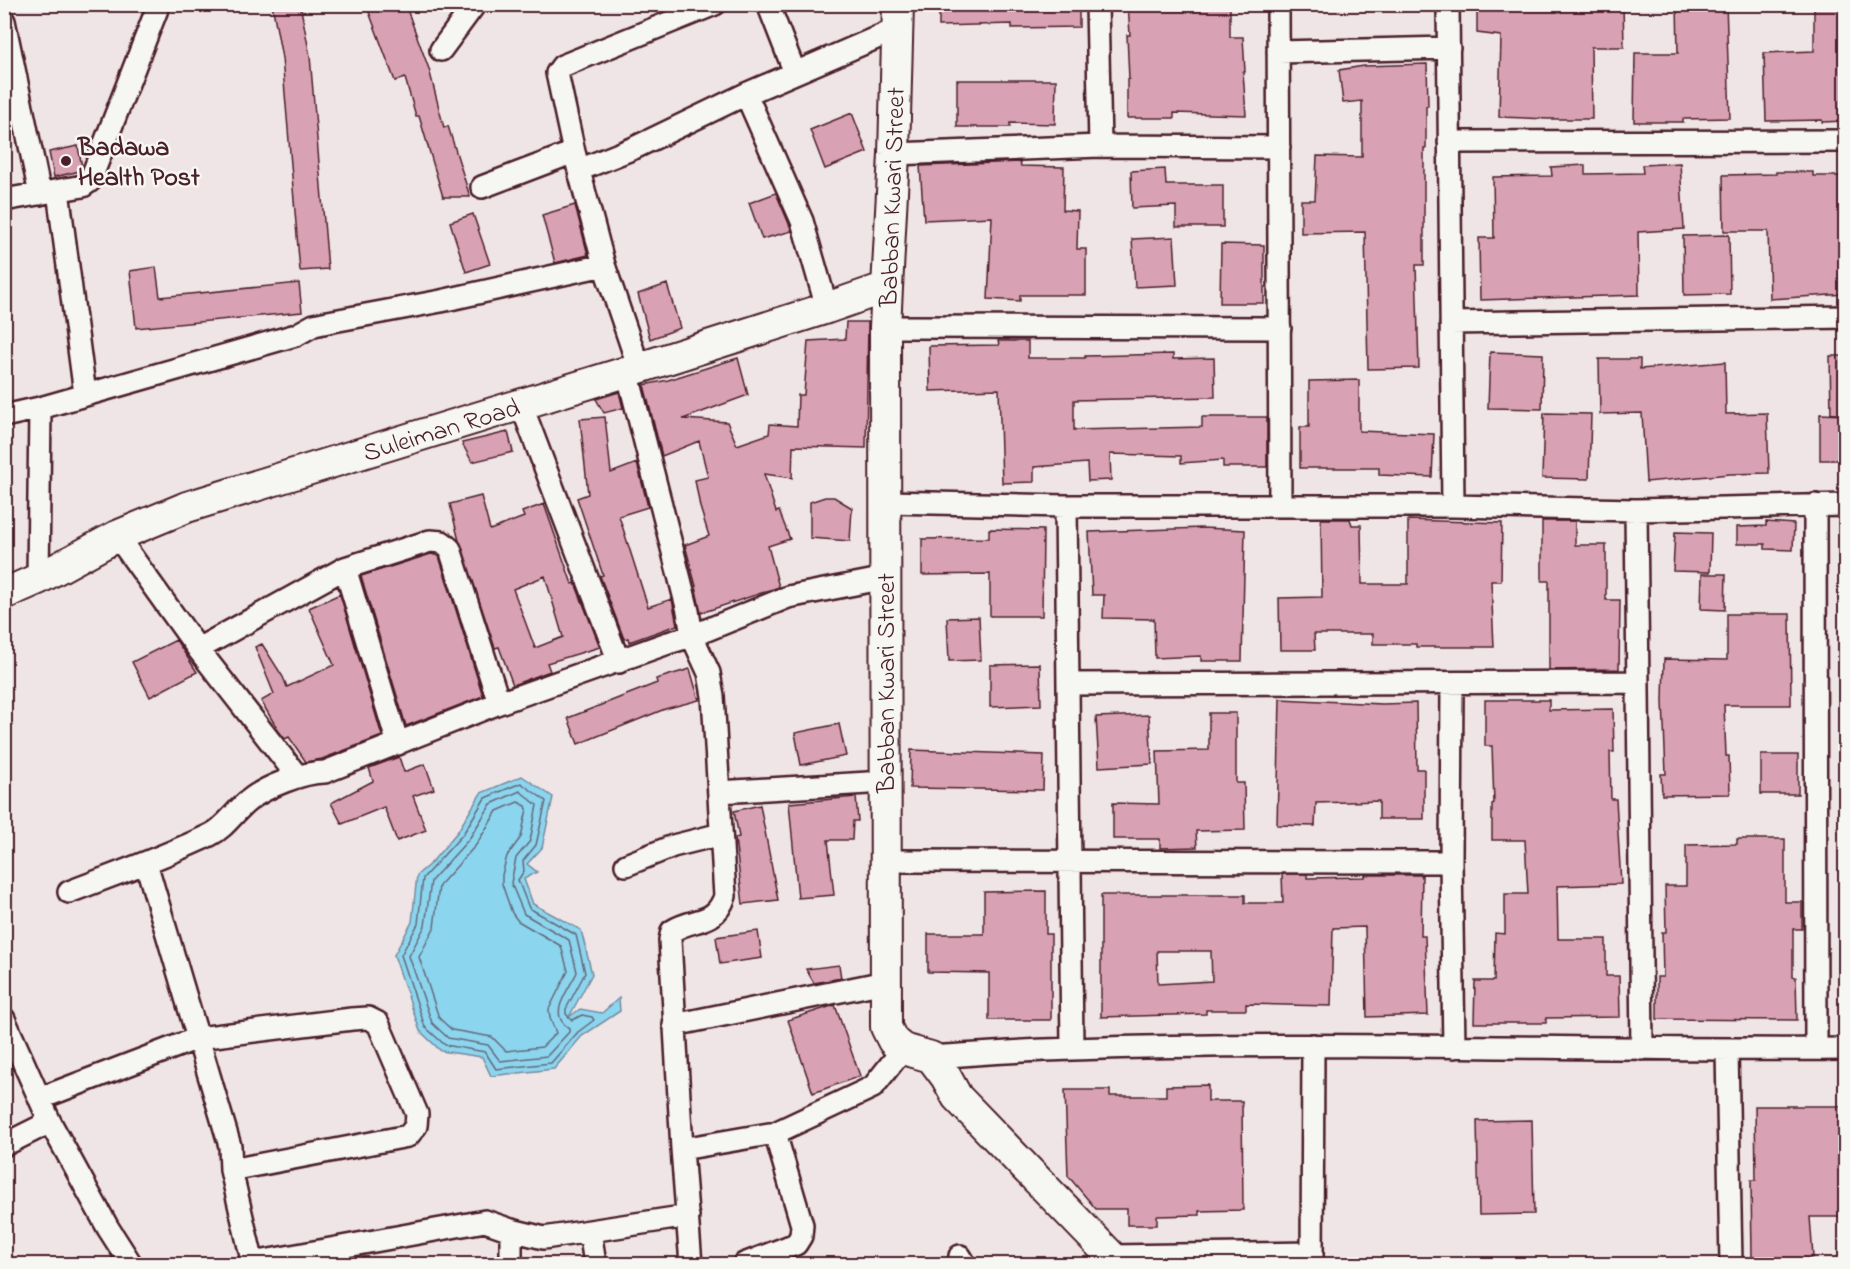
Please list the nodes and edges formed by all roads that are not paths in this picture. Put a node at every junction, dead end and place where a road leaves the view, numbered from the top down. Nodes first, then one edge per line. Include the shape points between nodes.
1 (159, 4) edge
2 (475, 4) edge
3 (715, 4) edge
4 (768, 4) edge
5 (1096, 4) edge
6 (1278, 4) edge
7 (1448, 4) edge
8 (898, 17) edge
9 (4, 21) edge
10 (1449, 48) junction
11 (441, 50) dead end
12 (1278, 52) junction
13 (795, 73) junction
14 (746, 94) junction
15 (1845, 141) edge
16 (1449, 142) junction
17 (1100, 146) junction
18 (1279, 147) junction
19 (894, 154) junction
20 (577, 161) junction
21 (482, 187) dead end
22 (49, 193) junction
23 (4, 200) edge
24 (604, 265) junction
25 (888, 287) junction
26 (827, 309) junction
27 (1845, 317) edge
28 (1451, 322) junction
29 (885, 327) junction
30 (1280, 328) junction
31 (633, 370) junction
32 (85, 394) junction
33 (521, 404) junction
34 (40, 408) junction
35 (4, 416) edge
36 (886, 502) junction
37 (1815, 505) junction
38 (1845, 505) edge
39 (1066, 506) junction
40 (1280, 506) junction
41 (1453, 506) junction
42 (1636, 510) junction
43 (117, 536) junction
44 (345, 568) junction
45 (886, 578) junction
46 (38, 579) junction
47 (4, 594) edge
48 (692, 636) junction
49 (198, 649) junction
50 (619, 662) junction
51 (1637, 682) junction
52 (1452, 683) junction
53 (1068, 684) junction
54 (499, 703) junction
55 (398, 744) junction
56 (298, 777) junction
57 (885, 782) junction
58 (719, 792) junction
59 (721, 834) junction
60 (885, 861) junction
61 (1451, 862) junction
62 (146, 863) junction
63 (1070, 863) junction
64 (626, 865) dead end
65 (69, 891) dead end
66 (885, 982) junction
67 (4, 1019) edge
68 (674, 1025) junction
69 (198, 1038) junction
70 (1312, 1045) junction
71 (1454, 1047) junction
72 (1072, 1048) junction
73 (1845, 1048) edge
74 (1642, 1049) junction
75 (1816, 1049) junction
76 (1727, 1050) junction
77 (917, 1053) junction
78 (41, 1098) junction
79 (50, 1122) junction
80 (776, 1133) junction
81 (4, 1145) edge
82 (682, 1149) junction
83 (231, 1170) junction
84 (688, 1216) junction
85 (511, 1230) junction
86 (590, 1231) junction
87 (1312, 1259) edge
88 (1112, 1260) edge
89 (131, 1264) edge
90 (253, 1264) edge
91 (511, 1264) edge
92 (595, 1264) edge
93 (691, 1264) edge
94 (744, 1264) edge
95 (1731, 1264) edge

1 - 22 street via 90,181
2 - 11 street
3 - 20 street via 562,66 557,79
4 - 13 street
5 - 17 street
6 - 12 street
7 - 10 street
8 - 13 street
8 - 19 street, Babban Kwari Street
9 - 22 street
10 - 12 street
10 - 16 street
12 - 18 street
13 - 14 street
14 - 20 street via 634,148
14 - 26 street via 802,221
15 - 16 street
16 - 28 street
17 - 18 street
17 - 19 street
18 - 30 street
19 - 25 street, Babban Kwari Street
20 - 21 street
20 - 24 street
22 - 23 street
22 - 32 street
24 - 31 street
24 - 32 street via 314,325 296,335
25 - 26 street, Suleiman Road
25 - 29 street, Babban Kwari Street
26 - 31 street, Suleiman Road
27 - 28 street
28 - 41 street
29 - 30 street
29 - 36 street, Babban Kwari Street
30 - 40 street
31 - 33 street, Suleiman Road
31 - 48 street
32 - 34 street
33 - 43 street, Suleiman Road via 187,507
33 - 50 street
34 - 35 street
34 - 46 street
36 - 39 street
36 - 45 street, Babban Kwari Street
37 - 38 street
37 - 42 street
37 - 75 street
39 - 40 street
39 - 53 street
40 - 41 street
41 - 42 street
42 - 51 street
43 - 46 street, Suleiman Road
43 - 49 street
44 - 49 street
44 - 54 street via 430,541 442,542 450,549
44 - 55 street
45 - 48 street via 788,597
45 - 57 street, Babban Kwari Street
46 - 47 street, Suleiman Road
48 - 50 street
48 - 58 street via 709,673 713,696
49 - 56 street
50 - 54 street
51 - 52 street
51 - 74 street
52 - 53 street
52 - 61 street
53 - 63 street
54 - 55 street
55 - 56 street via 324,772
56 - 62 street via 249,800 213,833
57 - 58 street
57 - 60 street, Babban Kwari Street
58 - 59 street
59 - 64 street via 674,846
59 - 68 street via 725,896 721,908 714,916 672,931
60 - 63 street
60 - 66 street, Babban Kwari Street
61 - 63 street
61 - 71 street
62 - 65 street
62 - 69 street
63 - 72 street
66 - 68 street
66 - 77 street, Babban Kwari Street via 886,1027 893,1041
67 - 78 street
68 - 82 street
69 - 78 street
69 - 83 street via 230,1146
69 - 83 street via 368,1018 378,1023 417,1114 416,1126 408,1136
70 - 71 street
70 - 72 street
70 - 87 street
71 - 74 street
72 - 77 street
73 - 75 street
74 - 76 street
75 - 76 street
76 - 95 street
77 - 80 street via 873,1086
77 - 88 street, Babban Kwari Street via 946,1077 957,1097
78 - 79 street
79 - 81 street
79 - 89 street
80 - 82 street
80 - 94 street via 802,1225 801,1236 796,1244
82 - 84 street
83 - 90 street
84 - 86 street
84 - 93 street
85 - 86 street via 544,1238
85 - 90 street via 485,1221
85 - 91 street
86 - 92 street
87 - 88 street

